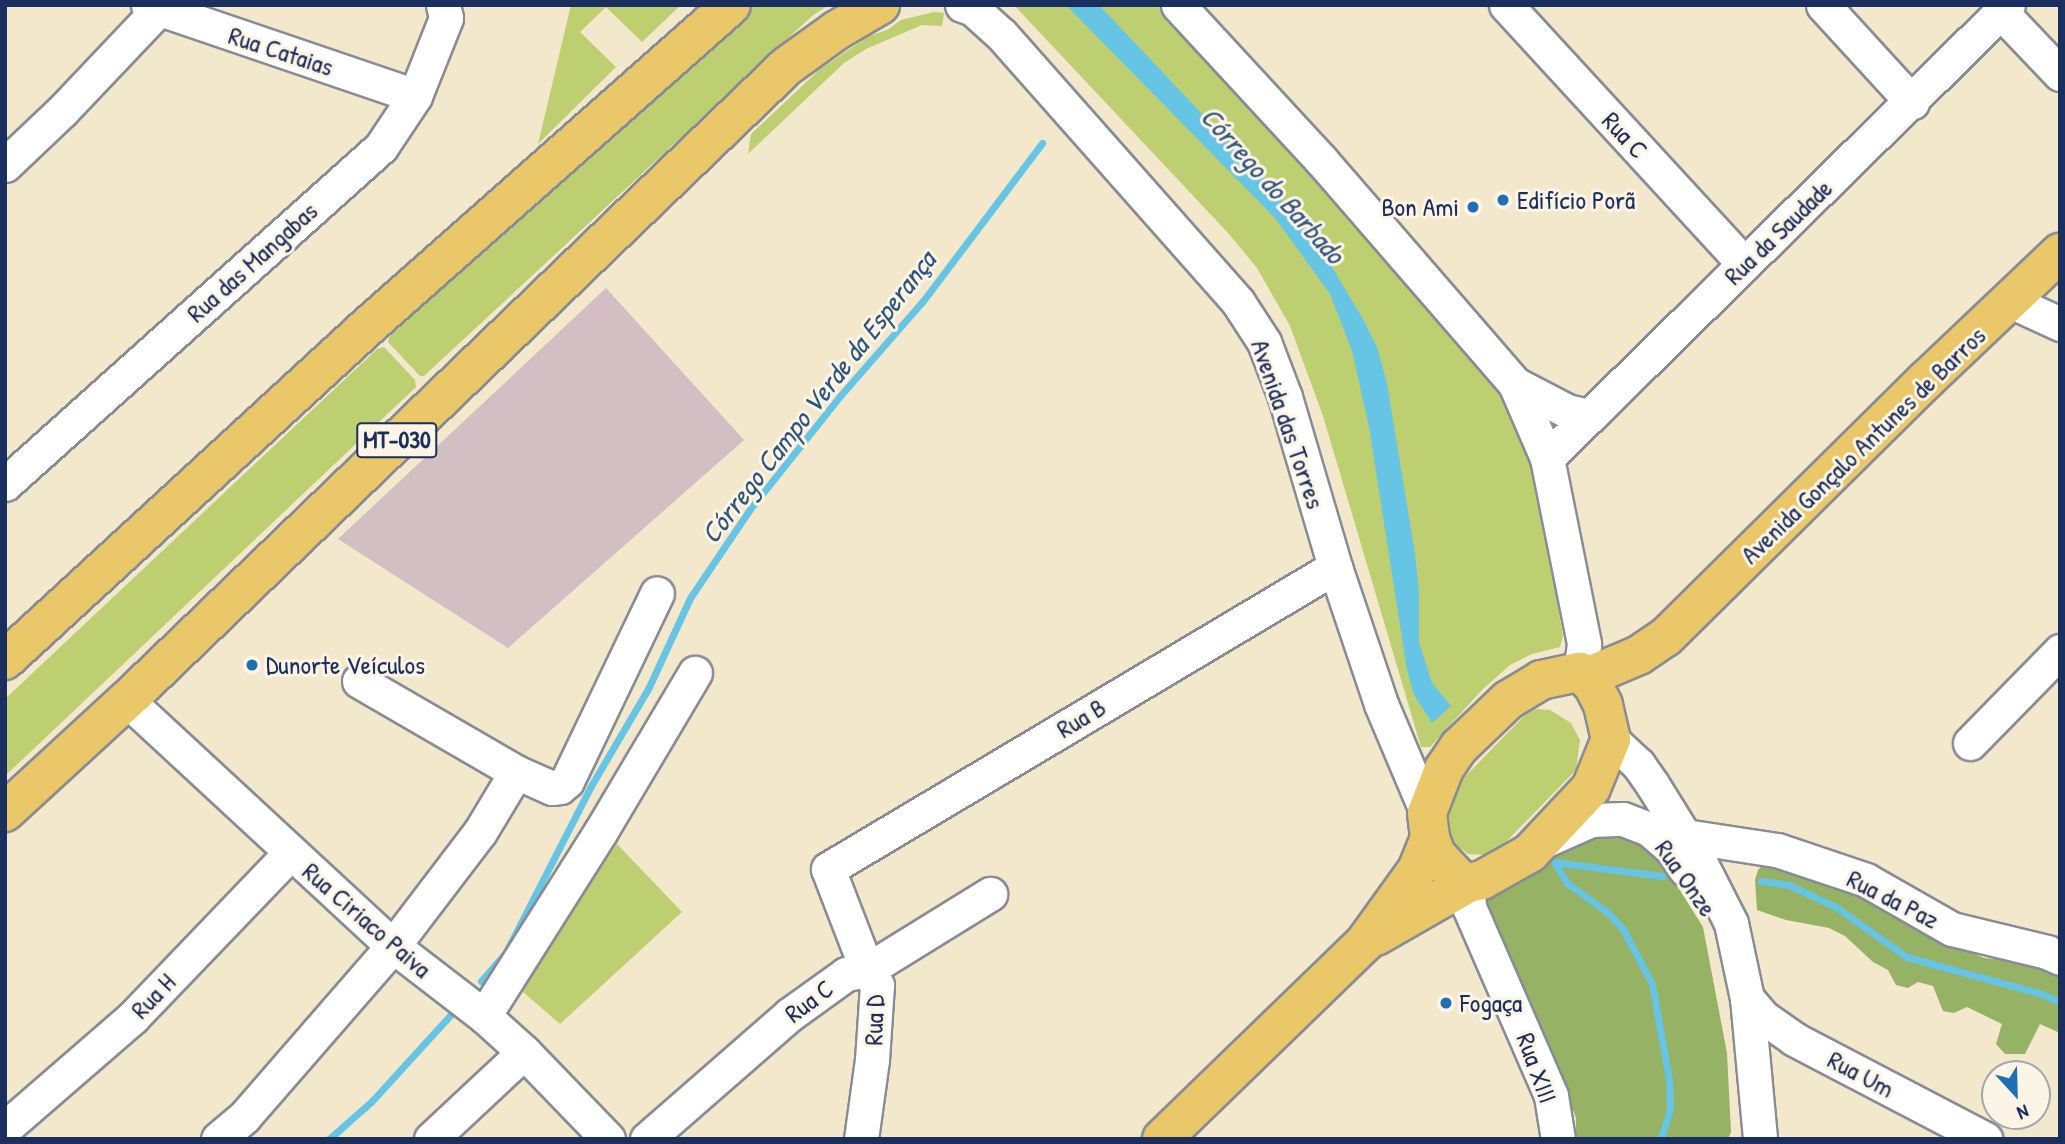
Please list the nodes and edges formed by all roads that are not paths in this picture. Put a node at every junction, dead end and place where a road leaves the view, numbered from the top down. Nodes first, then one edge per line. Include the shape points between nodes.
1 (443, 5) edge
2 (730, 5) edge
3 (880, 5) edge
4 (962, 5) edge
5 (1178, 5) edge
6 (1506, 5) edge
7 (1823, 5) edge
8 (153, 8) edge
9 (2005, 9) edge
10 (2060, 74) edge
11 (415, 96) junction
12 (1912, 102) junction
13 (5, 165) edge
14 (2060, 253) edge
15 (1744, 264) junction
16 (2011, 301) junction
17 (2060, 324) edge
18 (1515, 384) junction
19 (1590, 416) junction
20 (1547, 457) junction
21 (5, 484) edge
22 (1335, 567) junction
23 (657, 593) dead end
24 (1666, 637) junction
25 (2060, 651) edge
26 (5, 660) edge
27 (695, 673) dead end
28 (1583, 675) junction
29 (359, 681) dead end
30 (127, 700) junction
31 (1610, 733) junction
32 (1970, 743) dead end
33 (516, 772) junction
34 (5, 812) edge
35 (1428, 825) junction
36 (1685, 835) junction
37 (1541, 843) junction
38 (290, 853) junction
39 (828, 869) joint
40 (1468, 883) junction
41 (990, 894) dead end
42 (1365, 942) junction
43 (393, 946) junction
44 (1739, 954) junction
45 (2060, 958) edge
46 (867, 970) junction
47 (1747, 998) junction
48 (484, 1016) junction
49 (524, 1052) junction
50 (5, 1128) edge
51 (218, 1139) edge
52 (431, 1139) edge
53 (608, 1139) edge
54 (647, 1139) edge
55 (861, 1139) edge
56 (1162, 1139) edge
57 (1558, 1139) edge
58 (1760, 1139) edge
59 (1985, 1139) edge

1 - 11 street, Rua das Mangabas via 446,18
2 - 26 main road via 366,328
3 - 30 main road, MT-030 via 787,66
4 - 22 street, Avenida das Torres via 995,28 1238,302 1264,342 1285,397
5 - 18 street via 1322,161
6 - 15 street, Rua C
7 - 12 street
8 - 11 street, Rua Cataias
8 - 13 street via 62,111
9 - 10 street
9 - 12 street, Rua da Saudade
11 - 21 street, Rua das Mangabas via 381,147
12 - 15 street, Rua da Saudade
14 - 16 main road, Avenida Gonçalo Antunes de Barros
15 - 19 street, Rua da Saudade
16 - 17 street
16 - 24 main road, Avenida Gonçalo Antunes de Barros
18 - 19 street via 1567,411
18 - 20 street
19 - 20 street, Rua da Saudade
20 - 28 street via 1584,643
22 - 35 street, Avenida das Torres
22 - 39 street, Rua B
23 - 33 street via 568,781 552,788
24 - 28 main road, Avenida Gonçalo Antunes de Barros via 1639,655
24 - 31 main road, Avenida Gonçalo Antunes de Barros via 1623,698
25 - 32 street
27 - 48 street
28 - 31 main road via 1603,705
28 - 35 main road, Avenida Gonçalo Antunes de Barros via 1541,680 1485,721 1444,769
29 - 33 street
30 - 34 main road, MT-030
30 - 38 street, Rua Ciriaco Paiva
31 - 36 street, Rua Onze via 1638,764
31 - 37 main road, Avenida Gonçalo Antunes de Barros via 1591,788
33 - 43 street via 480,832
35 - 40 main road via 1449,871
35 - 42 main road, Avenida Gonçalo Antunes de Barros via 1416,870
36 - 44 street, Rua Onze via 1731,923
36 - 45 street, Rua da Paz via 1777,850 1866,880 1952,929
37 - 40 main road, Avenida Gonçalo Antunes de Barros via 1512,865
37 - 44 street, Rua Onze via 1591,820 1623,819 1643,826 1672,849
38 - 43 street, Rua Ciriaco Paiva
38 - 50 street, Rua H via 133,1017
39 - 46 street, Rua D
40 - 42 main road, Avenida Gonçalo Antunes de Barros
40 - 57 street, Rua XIII via 1469,907 1551,1096
41 - 46 street, Rua C
42 - 56 main road, Avenida Gonçalo Antunes de Barros
43 - 48 street, Rua Ciriaco Paiva
43 - 51 street via 254,1106
44 - 47 street, Rua Onze
46 - 54 street, Rua C via 846,974 789,1015
46 - 55 street, Rua D via 877,985
47 - 58 street, Rua Onze
47 - 59 street, Rua Um via 1763,1017 1794,1039
48 - 49 street, Rua Ciriaco Paiva
49 - 52 street
49 - 53 street, Rua Ciriaco Paiva

